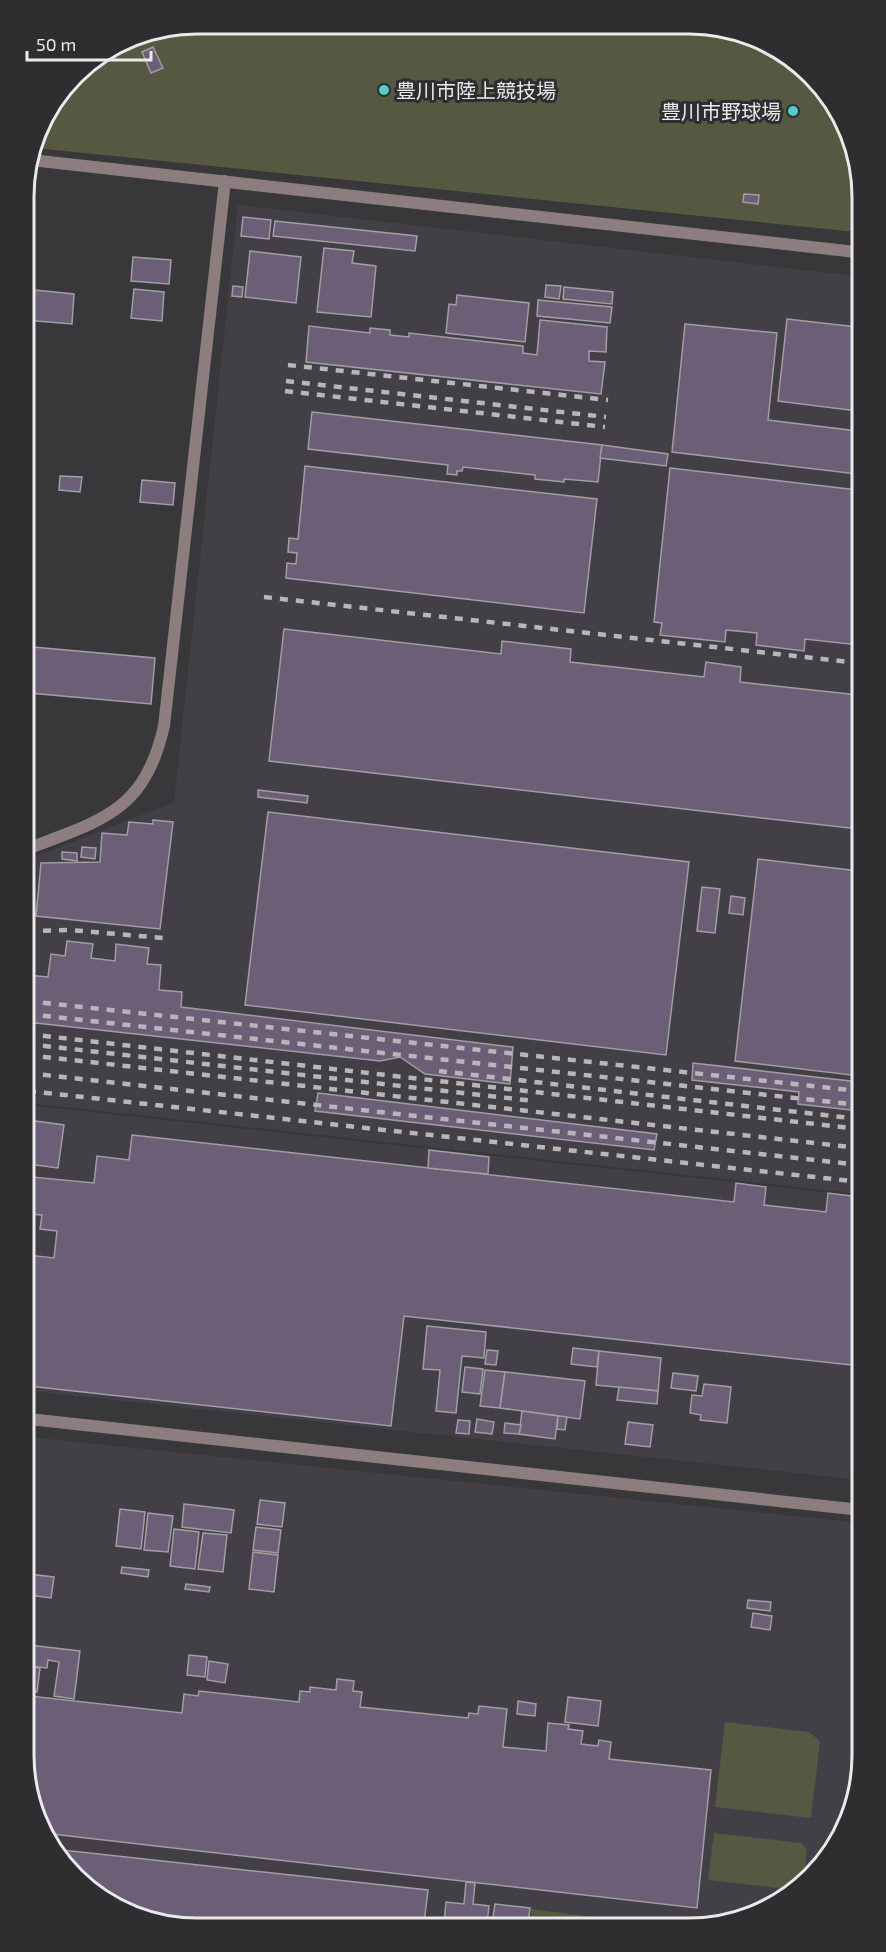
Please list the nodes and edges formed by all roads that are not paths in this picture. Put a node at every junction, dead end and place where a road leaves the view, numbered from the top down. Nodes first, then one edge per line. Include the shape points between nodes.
1 (39, 161) edge
2 (225, 181) junction
3 (852, 252) edge
4 (35, 846) edge
5 (34, 1420) edge
6 (851, 1509) edge

1 - 2 street
2 - 3 street
2 - 4 street via 164,726 157,756 141,786 116,811
5 - 6 street

